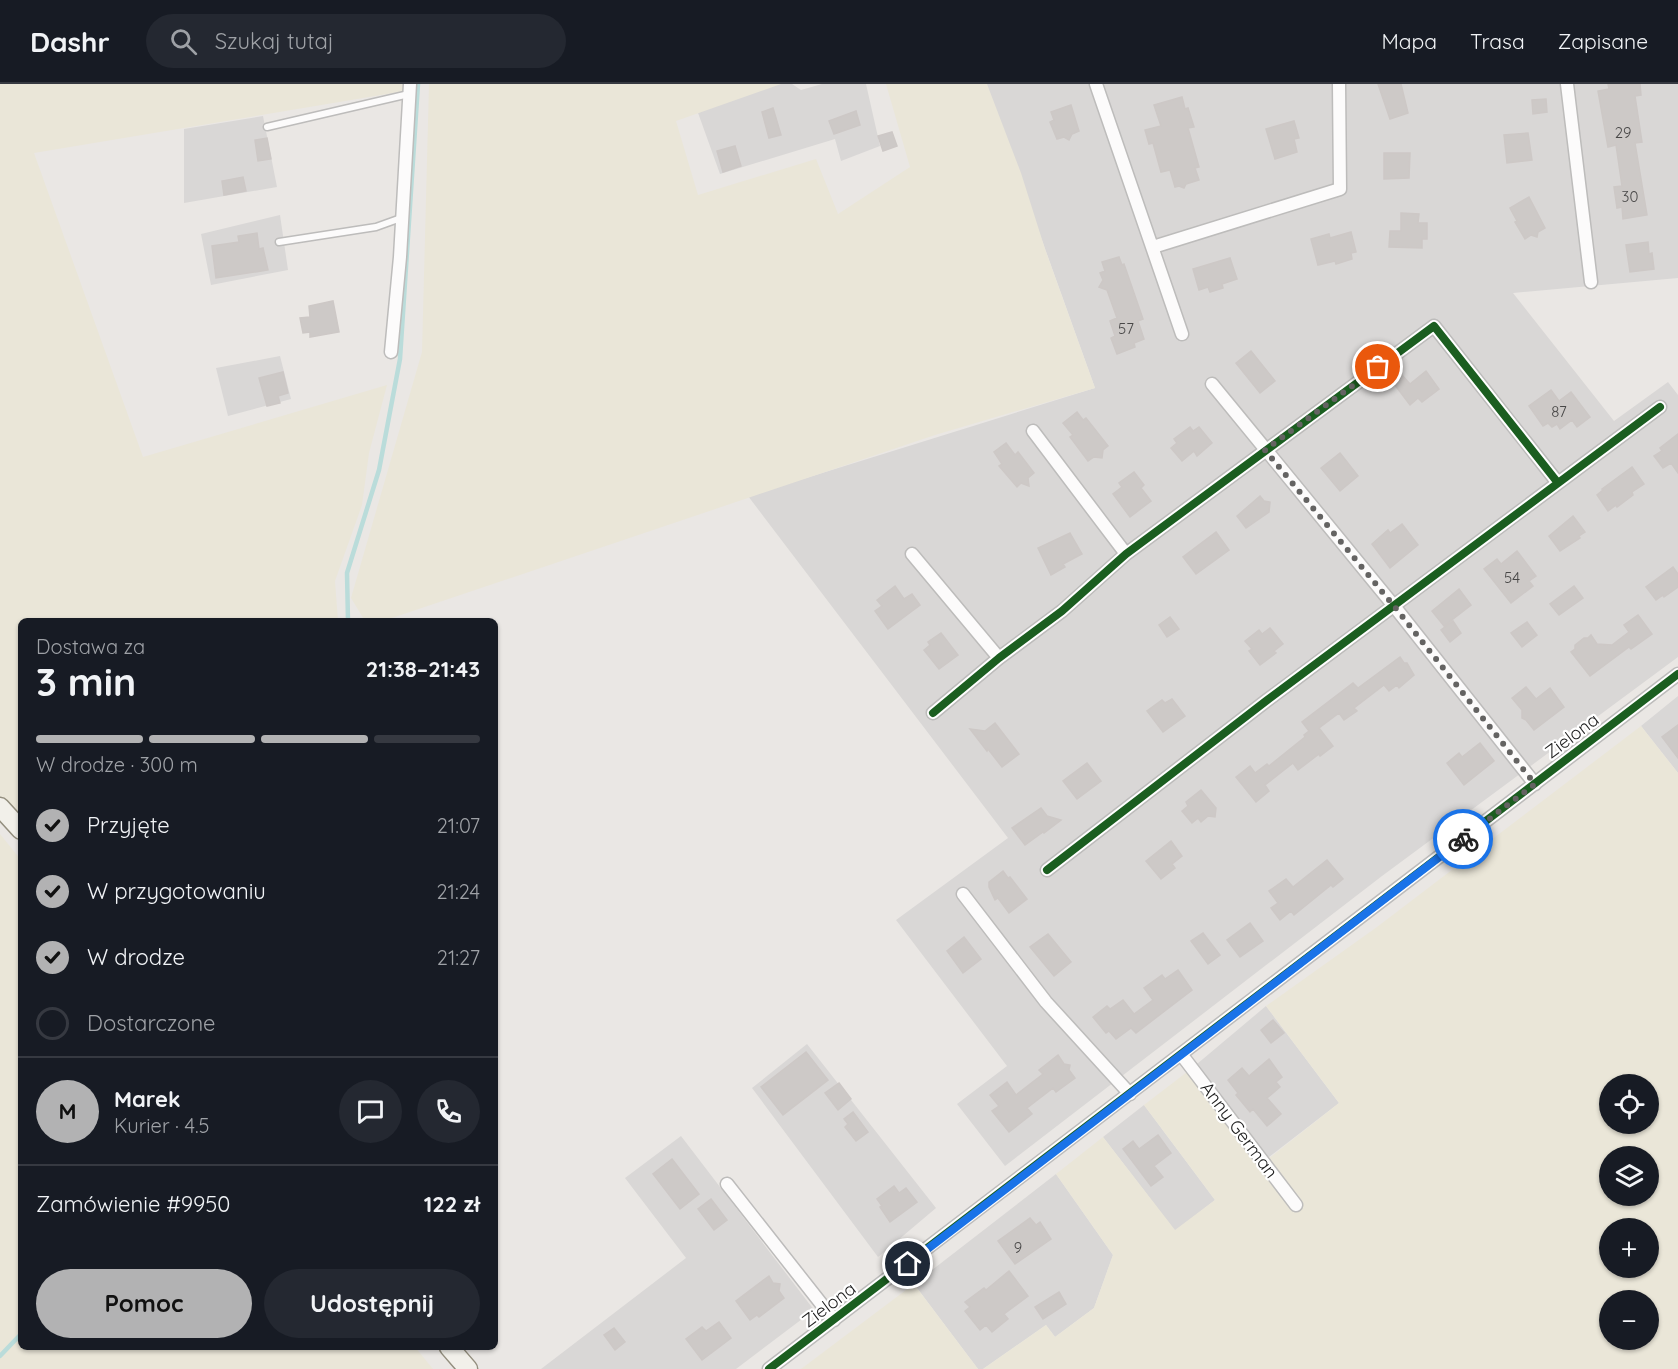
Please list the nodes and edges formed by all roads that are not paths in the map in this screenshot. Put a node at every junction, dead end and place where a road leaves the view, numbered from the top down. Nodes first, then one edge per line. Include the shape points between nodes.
1 (1096, 84) edge
2 (1339, 84) edge
3 (1567, 84) edge
4 (409, 89) edge
5 (267, 127) dead end
6 (401, 218) junction
7 (279, 242) dead end
8 (1153, 247) junction
9 (1591, 282) dead end
10 (1182, 334) dead end
11 (392, 352) dead end
12 (1212, 384) dead end
13 (1660, 407) dead end
14 (1034, 431) dead end
15 (1265, 450) junction
16 (1558, 483) junction
17 (912, 554) dead end
18 (1126, 554) junction
19 (1394, 606) junction
20 (999, 658) junction
21 (1678, 674) edge
22 (933, 713) dead end
23 (1535, 784) junction
24 (0, 807) edge
25 (18, 827) edge
26 (1047, 870) dead end
27 (963, 894) dead end
28 (1181, 1054) junction
29 (1130, 1094) junction
30 (727, 1184) dead end
31 (1296, 1205) dead end
32 (834, 1320) junction
33 (452, 1350) edge
34 (468, 1369) edge
35 (770, 1369) edge

1 - 8 street
2 - 8 street via 1340,189
3 - 9 street
4 - 5 lane
4 - 6 street
6 - 7 lane via 376,227
6 - 11 street
8 - 10 street
12 - 15 street
13 - 16 street
14 - 18 street
15 - 16 street via 1434,326
15 - 18 street
15 - 19 street
16 - 19 street
17 - 20 street
18 - 20 street via 1062,611
19 - 23 street
19 - 26 street
20 - 22 street
21 - 23 street, Zielona
23 - 28 street, Zielona
24 - 25 street
27 - 29 street via 1046,1002
28 - 29 street, Zielona
28 - 31 street, Anny German
29 - 32 street, Zielona
30 - 32 street
32 - 35 street, Zielona
33 - 34 street

